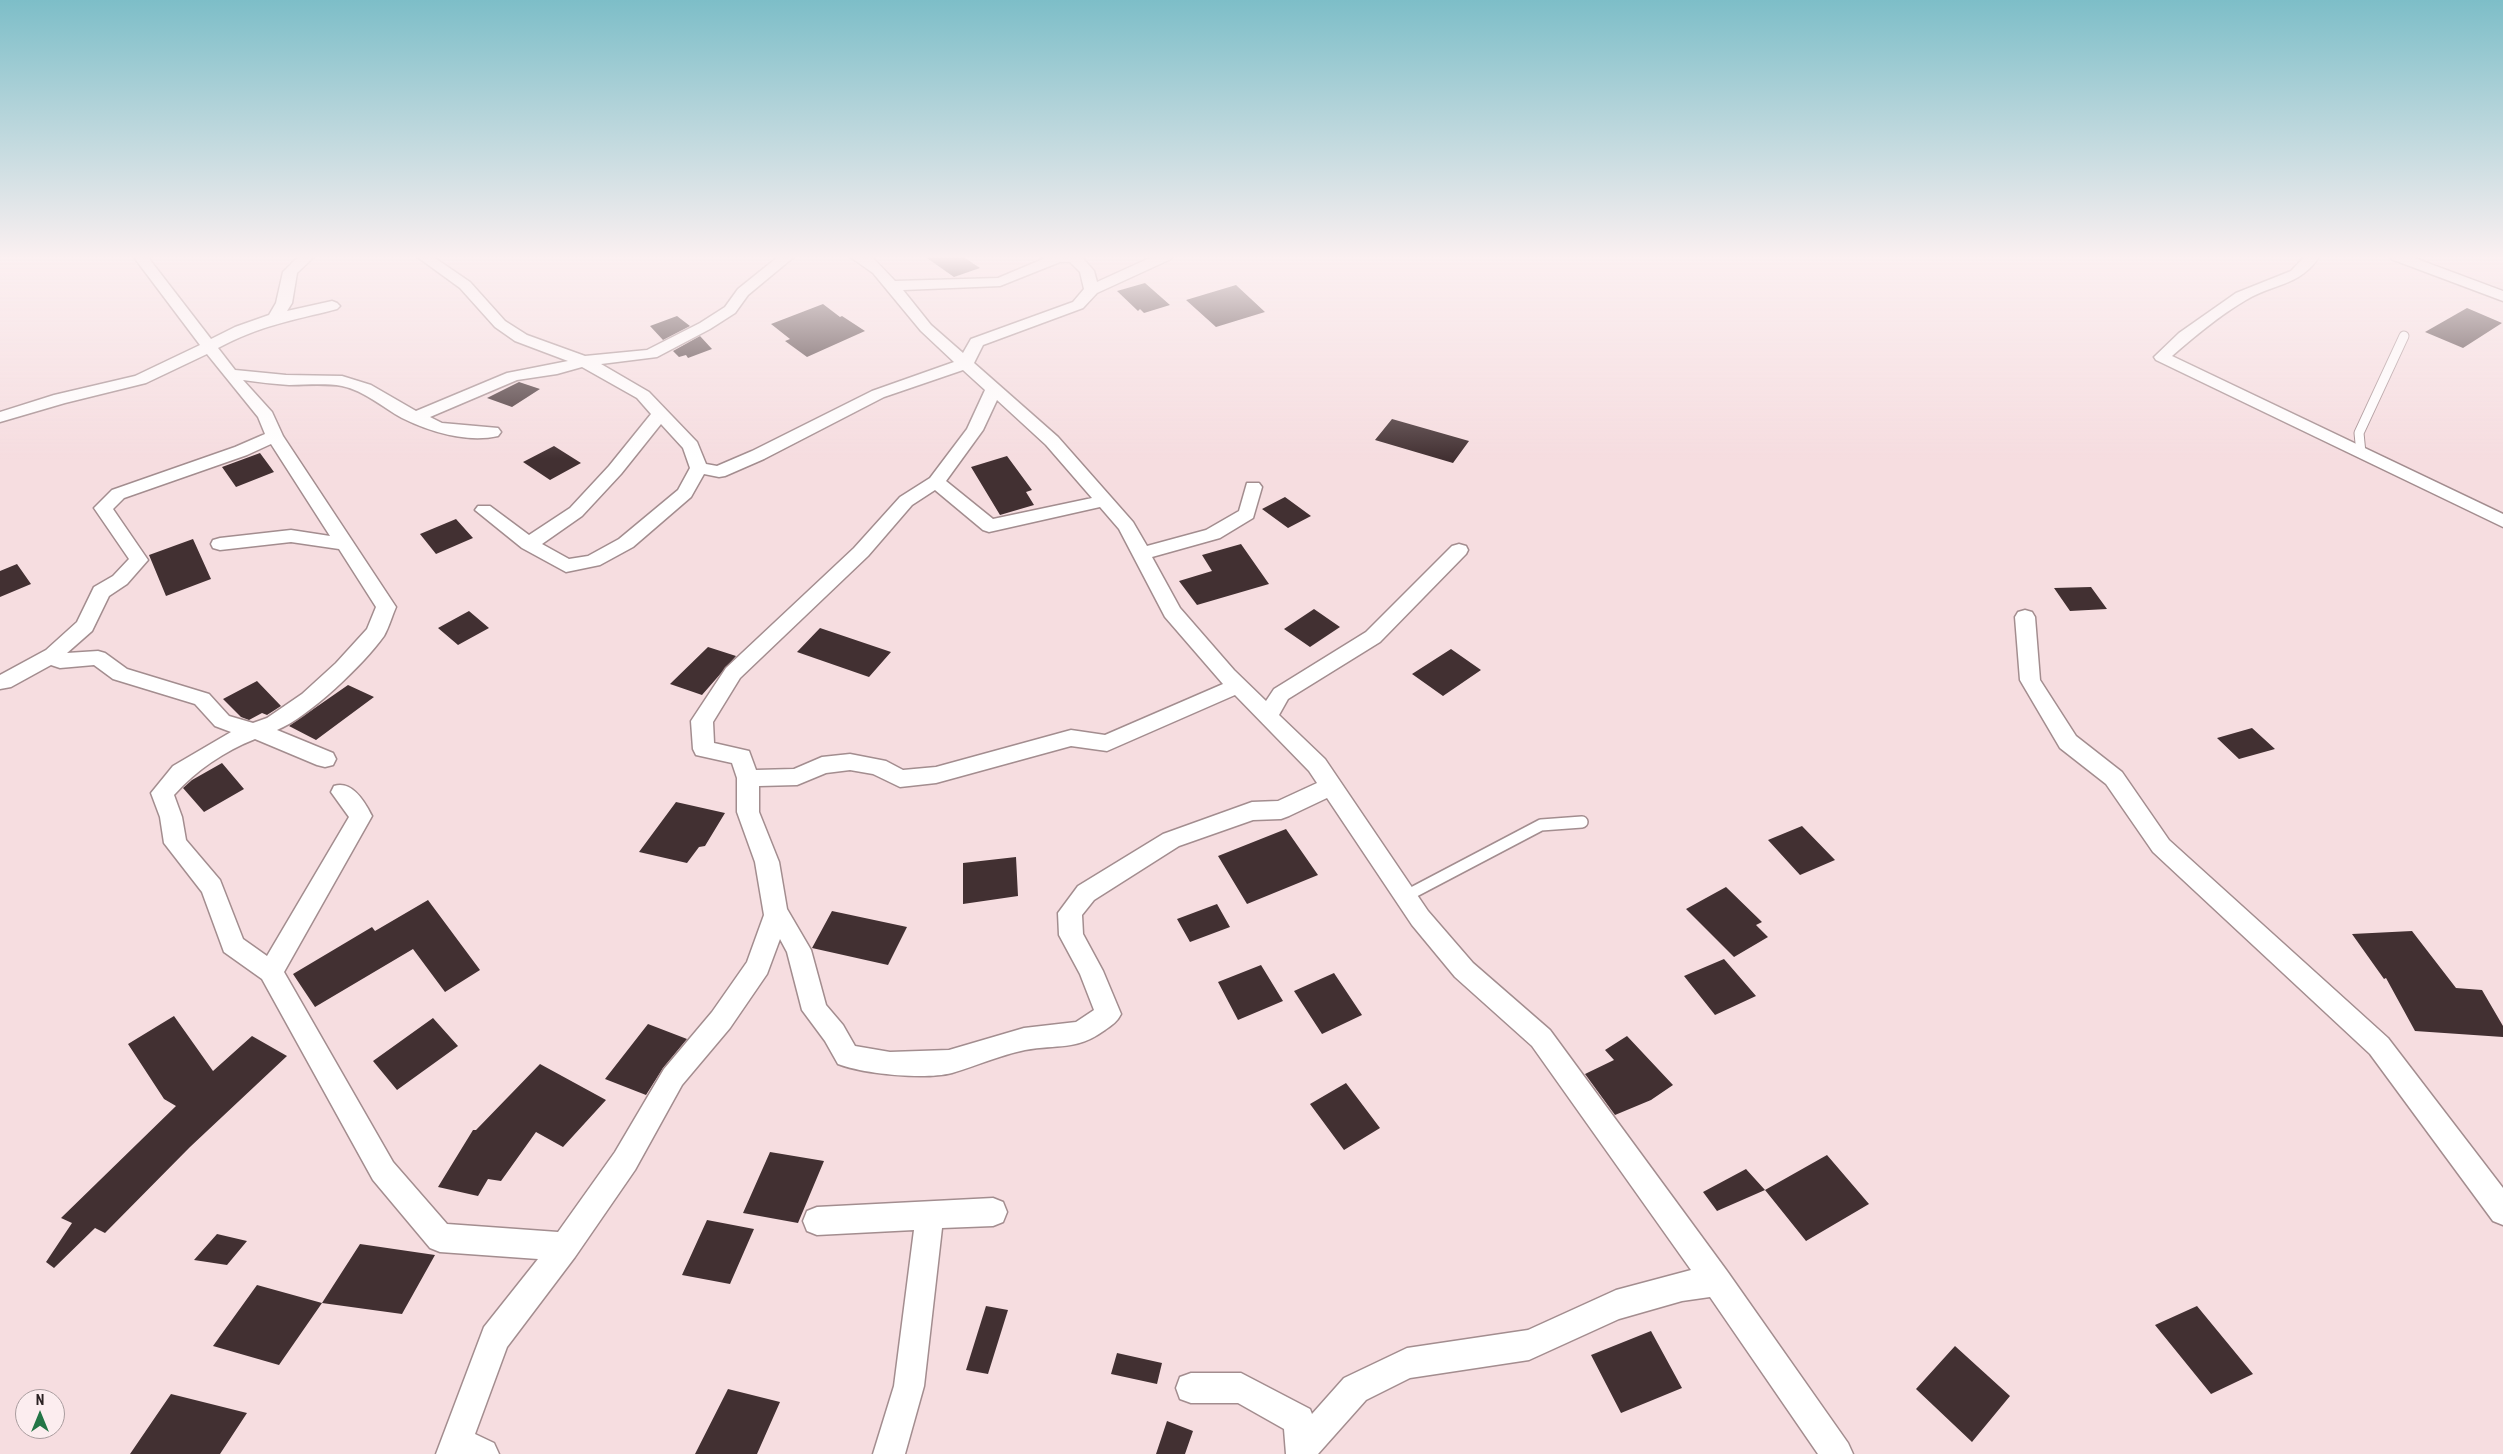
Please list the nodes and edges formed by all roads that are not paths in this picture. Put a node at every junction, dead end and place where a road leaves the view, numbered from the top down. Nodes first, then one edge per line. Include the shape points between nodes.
1 (193, 324) edge
2 (258, 324) edge
3 (500, 324) edge
4 (709, 324) edge
5 (923, 324) edge
6 (1027, 324) edge
7 (2202, 324) edge
8 (2404, 336) dead end
9 (210, 346) junction
10 (584, 362) junction
11 (966, 363) junction
12 (231, 374) junction
13 (994, 388) junction
14 (660, 414) junction
15 (0, 417) edge
16 (416, 417) junction
17 (492, 432) dead end
18 (274, 436) junction
19 (2361, 453) junction
20 (699, 468) junction
21 (936, 482) junction
22 (1254, 487) dead end
23 (1104, 500) junction
24 (484, 510) dead end
25 (2503, 521) edge
26 (220, 544) dead end
27 (345, 544) junction
28 (529, 544) junction
29 (1458, 550) dead end
30 (1140, 554) junction
31 (2025, 617) dead end
32 (53, 655) junction
33 (0, 682) edge
34 (1238, 686) junction
35 (1268, 716) junction
36 (255, 731) junction
37 (325, 759) dead end
38 (748, 778) junction
39 (1331, 786) junction
40 (342, 792) dead end
41 (1582, 822) dead end
42 (1406, 896) junction
43 (775, 910) junction
44 (271, 972) junction
45 (993, 1212) dead end
46 (2503, 1212) edge
47 (930, 1214) junction
48 (817, 1221) dead end
49 (565, 1247) junction
50 (1718, 1281) junction
51 (1191, 1388) dead end
52 (464, 1450) edge
53 (1301, 1452) edge
54 (889, 1454) edge
55 (1837, 1454) edge

1 - 9 street
2 - 9 street
3 - 10 street via 521,338
4 - 10 street via 651,354
5 - 11 street
6 - 11 street via 977,342
7 - 19 street via 2162,357
8 - 19 lane via 2359,433
9 - 12 street
9 - 15 street via 140,380 60,398
10 - 14 street via 642,395
10 - 16 street via 513,376
11 - 13 street
11 - 20 street via 878,394 719,472
12 - 16 street via 286,380 342,381 365,388
12 - 18 street via 266,416
13 - 21 street via 975,430
13 - 23 street via 1052,442
14 - 20 street via 691,446
14 - 28 street via 616,470 576,512
16 - 17 street via 438,427
18 - 27 street
18 - 32 street via 241,451 118,494 103,508 139,560 120,580 101,592 85,626
19 - 25 street
20 - 28 street via 685,493 626,543 593,561 566,566
21 - 23 street via 989,526
21 - 38 street via 906,501 861,552 733,673 702,721 704,749 741,757
22 - 30 street via 1247,514 1214,534
23 - 30 street via 1127,526
24 - 28 street
26 - 27 street via 291,536
27 - 36 street via 386,607 376,632 309,699 274,723
29 - 35 street via 1373,637 1281,694
30 - 34 street via 1172,612
31 - 46 street via 2030,680 2068,742 2114,778 2161,846 2379,1046
32 - 33 street
32 - 36 street via 60,661 98,658 120,674 202,699 222,721
34 - 35 street
34 - 38 street via 1107,743 1071,738 936,775 900,779 878,767 850,762 822,765 797,777
35 - 39 street via 1317,765
36 - 37 street
36 - 44 street via 229,741 181,772 162,793 171,817 175,843 212,887 233,945
38 - 43 street via 748,812 768,862
39 - 42 street
39 - 43 street via 1282,810 1252,811 1170,840 1086,893 1070,913 1071,935 1091,971 1108,1014 1080,1033 1024,1039 949,1062 890,1064 847,1056 815,1010 799,950
40 - 44 street via 361,816
41 - 42 lane via 1541,825
42 - 50 street via 1420,918 1464,970 1541,1038
43 - 49 street via 758,968 721,1020 673,1077 625,1161
44 - 49 street via 383,1172 440,1238
45 - 47 street
47 - 48 street
47 - 54 street via 909,1386
49 - 52 street via 494,1338
50 - 53 street via 1682,1286 1616,1305 1528,1345 1407,1363 1355,1389
50 - 55 street
51 - 53 street via 1241,1388 1299,1420

